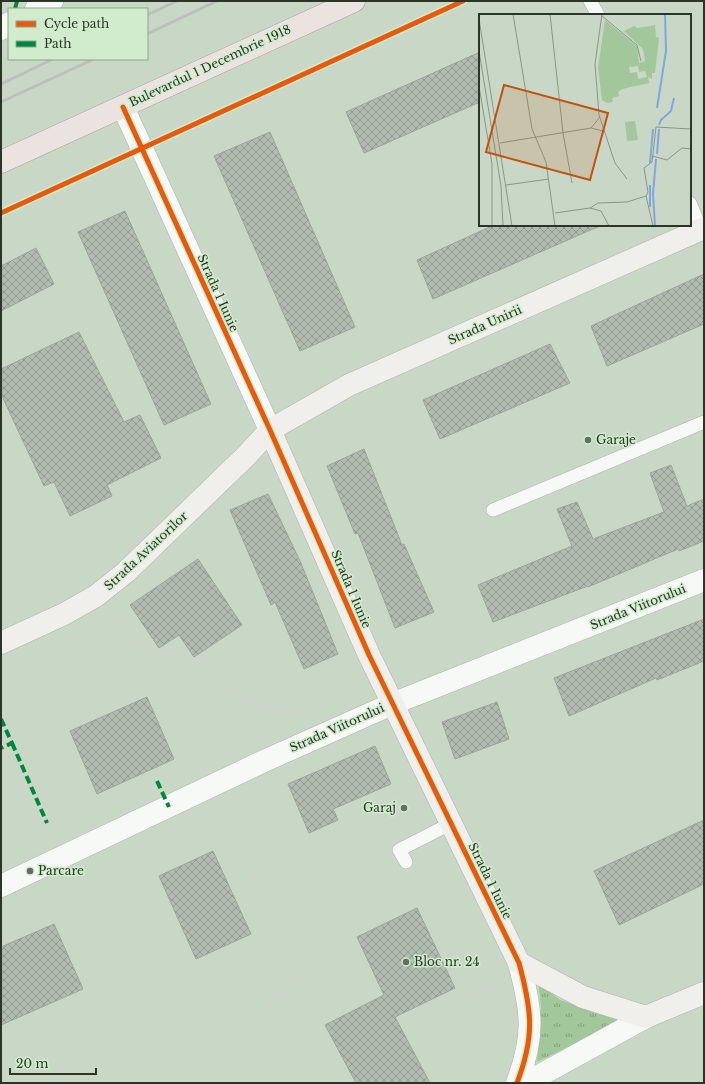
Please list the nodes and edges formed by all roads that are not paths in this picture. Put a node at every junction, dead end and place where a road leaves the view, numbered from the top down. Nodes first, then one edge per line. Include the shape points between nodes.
1 (52, 1) edge
2 (354, 1) edge
3 (590, 1) edge
4 (38, 8) edge
5 (597, 14) edge
6 (123, 107) junction
7 (1, 162) edge
8 (691, 205) edge
9 (702, 229) edge
10 (704, 422) edge
11 (270, 430) junction
12 (493, 510) dead end
13 (704, 580) edge
14 (1, 643) edge
15 (392, 704) junction
16 (450, 824) junction
17 (406, 862) dead end
18 (1, 886) edge
19 (519, 964) junction
20 (704, 993) edge
21 (646, 1017) junction
22 (517, 1083) edge
23 (526, 1083) edge

1 - 4 street
2 - 6 main road, Bulevardul 1 Decembrie 1918
3 - 5 lane
6 - 7 main road, Bulevardul 1 Decembrie 1918
6 - 11 street, Strada 1 Iunie
8 - 9 lane
9 - 11 street, Strada Unirii via 349,385
10 - 12 lane
11 - 14 street, Strada Aviatorilor via 126,572 96,596
11 - 15 street, Strada 1 Iunie
13 - 15 street, Strada Viitorului
15 - 16 street, Strada 1 Iunie
15 - 18 street, Strada Viitorului
16 - 17 lane via 399,850
16 - 19 street, Strada 1 Iunie
19 - 21 street via 583,997
19 - 22 street, Strada 1 Iunie via 529,999 530,1029 526,1061
20 - 21 street
21 - 23 street

